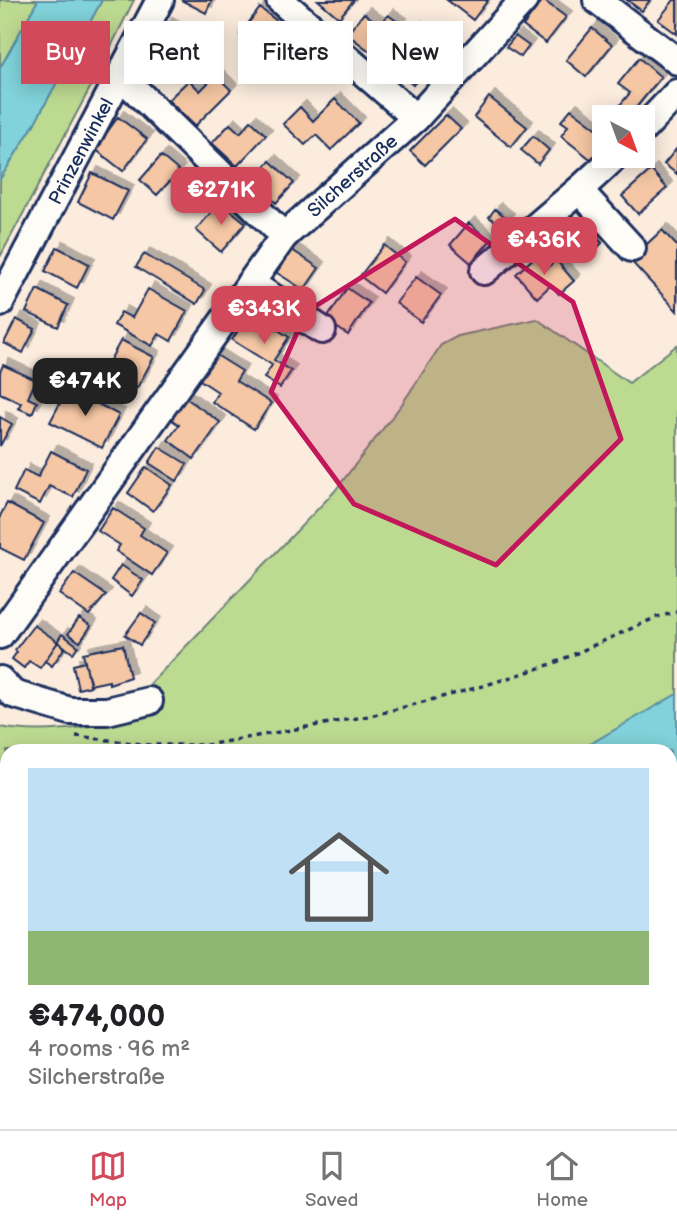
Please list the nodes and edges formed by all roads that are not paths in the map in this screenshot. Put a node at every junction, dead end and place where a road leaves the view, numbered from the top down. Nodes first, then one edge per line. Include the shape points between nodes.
1 (160, 0) edge
2 (280, 0) edge
3 (524, 0) edge
4 (597, 0) edge
5 (677, 61) edge
6 (121, 76) junction
7 (677, 93) edge
8 (655, 116) edge
9 (416, 118) junction
10 (603, 168) edge
11 (579, 190) junction
12 (284, 236) junction
13 (632, 247) dead end
14 (484, 271) dead end
15 (250, 283) junction
16 (0, 303) edge
17 (322, 330) dead end
18 (0, 635) edge
19 (0, 680) edge
20 (149, 701) dead end

1 - 6 street, Prinzenwinkel
2 - 9 street
3 - 9 street, Silcherstraße
4 - 5 street
6 - 12 street
6 - 16 street, Prinzenwinkel
7 - 8 street
9 - 12 street, Silcherstraße
10 - 11 street
11 - 13 street
11 - 14 street
12 - 15 street, Silcherstraße
15 - 17 street
15 - 18 street, Silcherstraße
19 - 20 street via 13,694 70,711 107,711

